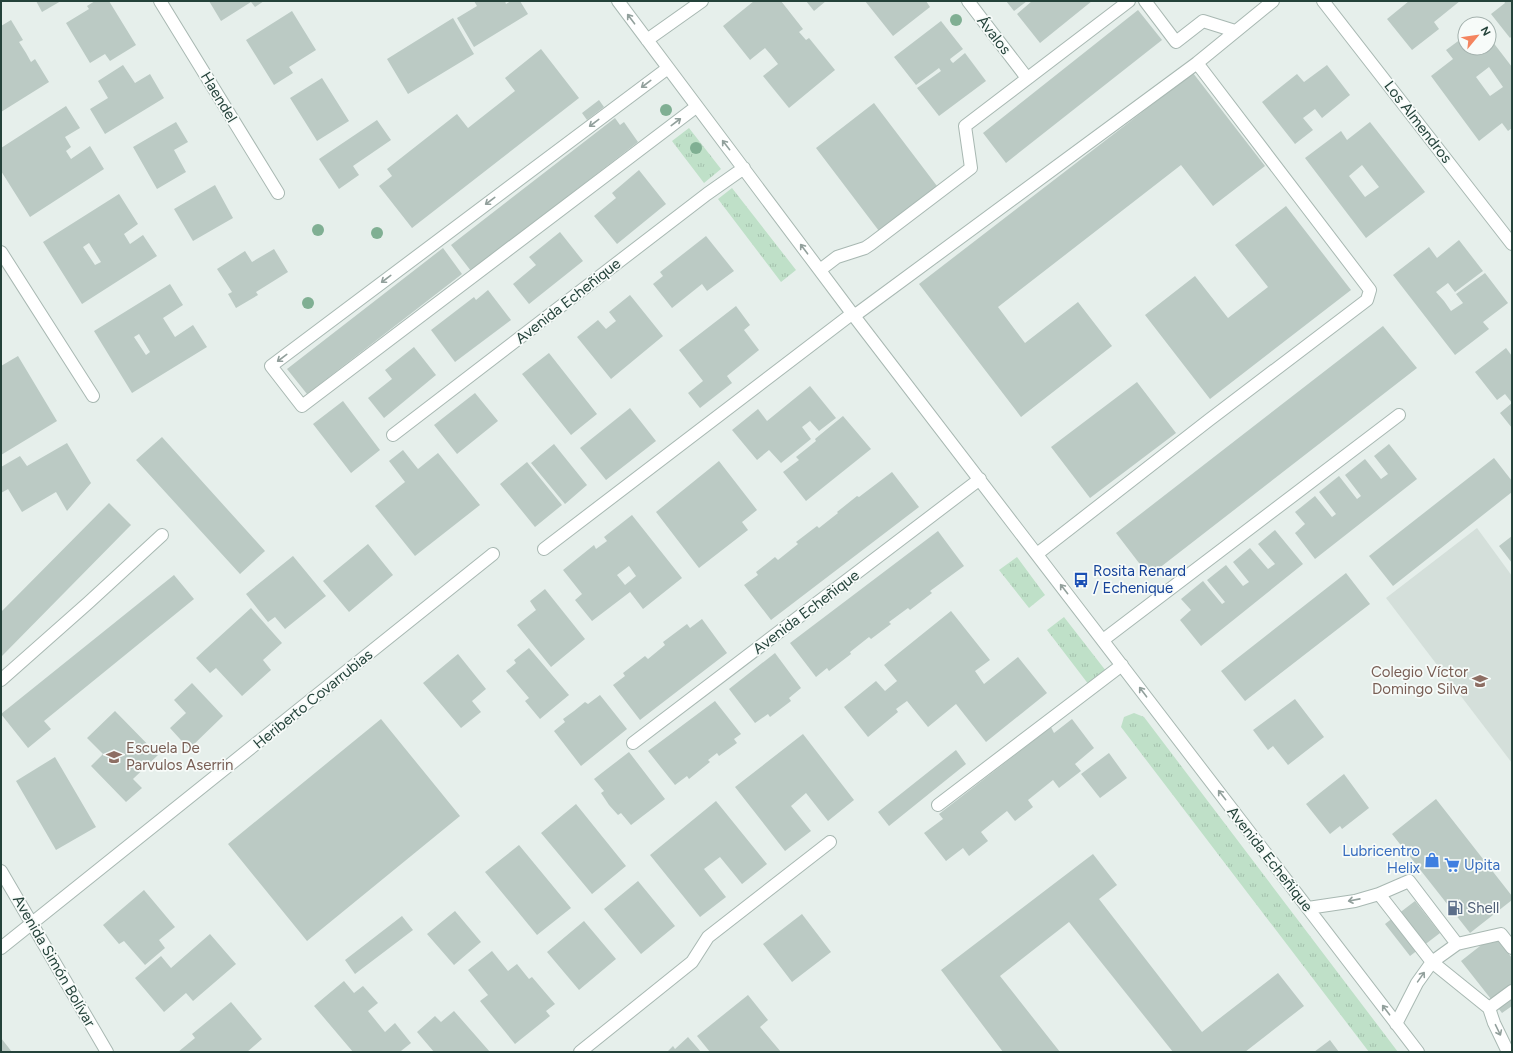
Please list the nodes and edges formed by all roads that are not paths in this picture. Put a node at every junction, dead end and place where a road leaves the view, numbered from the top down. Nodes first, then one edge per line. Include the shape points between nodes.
1 (160, 1) edge
2 (618, 1) edge
3 (702, 1) edge
4 (968, 1) edge
5 (1129, 1) edge
6 (1145, 1) edge
7 (1272, 1) edge
8 (1323, 1) edge
9 (1235, 31) junction
10 (647, 40) junction
11 (1197, 63) junction
12 (668, 68) junction
13 (1027, 78) junction
14 (696, 107) junction
15 (744, 168) junction
16 (278, 193) dead end
17 (1512, 244) edge
18 (1, 252) edge
19 (820, 270) junction
20 (853, 315) junction
21 (93, 396) dead end
22 (1399, 415) dead end
23 (393, 435) dead end
24 (980, 479) junction
25 (162, 535) dead end
26 (544, 549) dead end
27 (493, 554) dead end
28 (1037, 554) junction
29 (1103, 640) junction
30 (1122, 665) junction
31 (1, 680) edge
32 (633, 743) dead end
33 (938, 805) dead end
34 (830, 842) dead end
35 (1, 871) edge
36 (1379, 894) junction
37 (1308, 908) junction
38 (33, 924) junction
39 (1457, 944) junction
40 (1, 948) edge
41 (1512, 948) edge
42 (1432, 962) junction
43 (1512, 991) edge
44 (1489, 1008) junction
45 (1396, 1024) junction
46 (106, 1052) edge
47 (580, 1052) edge
48 (1418, 1052) edge
49 (1508, 1052) edge

1 - 16 street, Haendel
10 -> 2 street, Avenida Echeñique
3 - 10 street
4 - 13 street, Ávalos
5 - 13 street
6 - 9 street via 1176,42 1203,21
7 - 9 street
8 - 17 street, Los Almendros
9 - 11 street
10 - 12 street, Avenida Echeñique
11 - 20 street
11 - 28 street via 1370,290 1367,300
12 - 14 street, Avenida Echeñique
12 -> 14 street via 271,366 302,406
13 - 19 street via 964,126 971,168 871,244 837,257
15 -> 14 street, Avenida Echeñique
19 -> 15 street, Avenida Echeñique
15 - 23 street, Avenida Echeñique
18 - 21 street
19 - 20 street, Avenida Echeñique
20 - 24 street, Avenida Echeñique
20 - 26 street
22 - 29 street
24 - 28 street, Avenida Echeñique
24 - 32 street, Avenida Echeñique
25 - 31 street
27 - 38 street, Heriberto Covarrubias
29 -> 28 street, Avenida Echeñique
29 - 30 street, Avenida Echeñique
30 - 33 street
37 -> 30 street, Avenida Echeñique
34 - 47 street via 708,937 692,962
35 - 38 street, Avenida Simón Bolívar
36 -> 37 street
36 - 39 street via 1409,881
36 - 42 street
45 -> 37 street, Avenida Echeñique
38 - 40 street, Heriberto Covarrubias
38 - 46 street, Avenida Simón Bolívar
39 - 41 street via 1501,934
39 - 42 street
42 - 44 street
45 -> 42 street via 1417,983
43 - 44 street
44 -> 49 street
45 - 48 street, Avenida Echeñique

